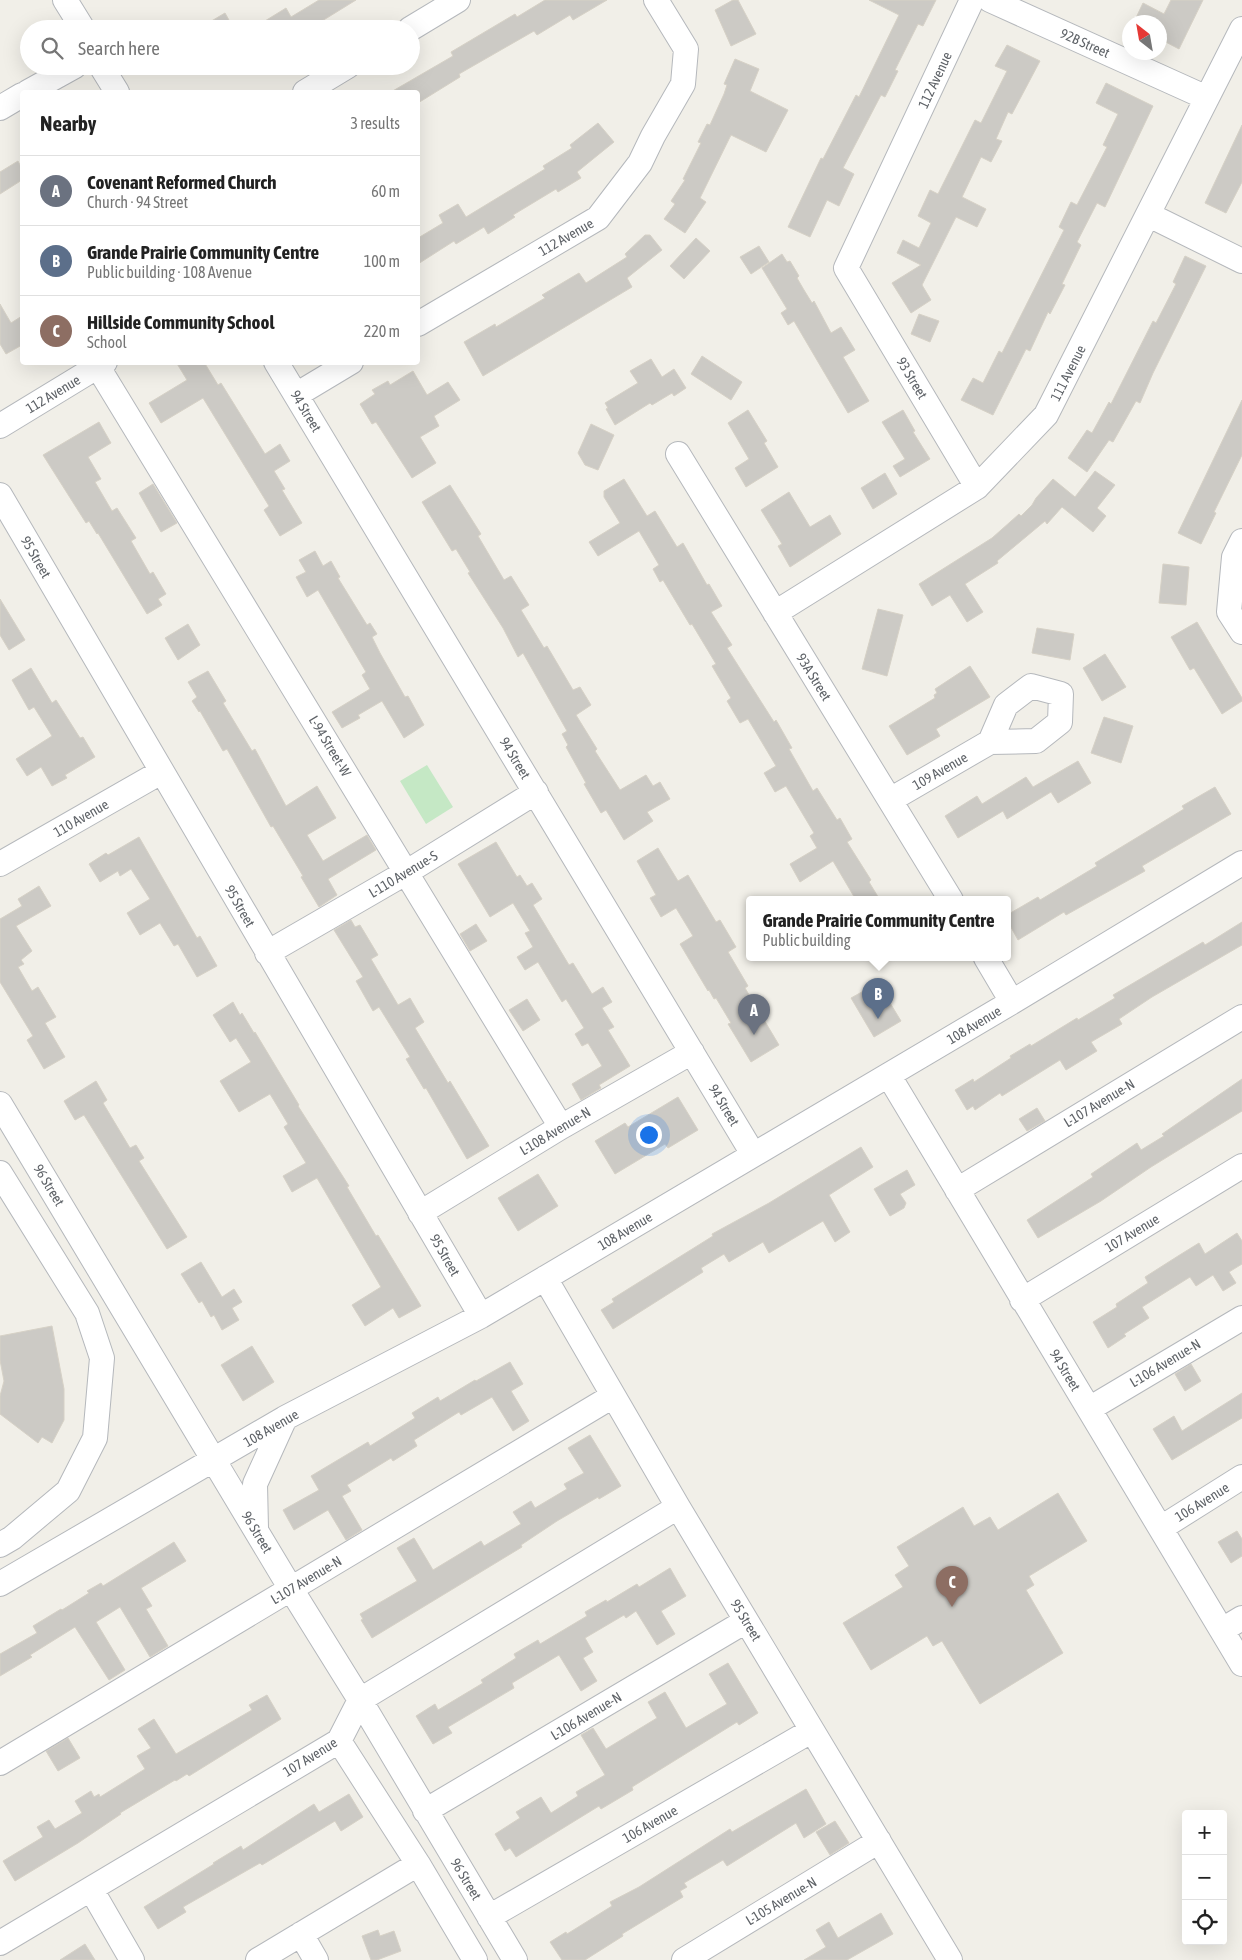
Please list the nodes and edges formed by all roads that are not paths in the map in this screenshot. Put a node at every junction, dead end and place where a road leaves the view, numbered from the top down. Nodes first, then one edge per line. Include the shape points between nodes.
1 (65, 0) edge
2 (458, 0) edge
3 (656, 0) edge
4 (972, 0) edge
5 (990, 0) edge
6 (77, 20) edge
7 (420, 23) edge
8 (1242, 29) edge
9 (59, 75) edge
10 (107, 75) edge
11 (333, 75) edge
12 (32, 90) edge
13 (116, 90) edge
14 (308, 90) edge
15 (20, 97) edge
16 (1207, 98) junction
17 (0, 108) edge
18 (1149, 215) junction
19 (1242, 261) edge
20 (846, 268) joint
21 (420, 323) edge
22 (102, 365) edge
23 (278, 365) edge
24 (346, 365) edge
25 (296, 395) junction
26 (0, 426) edge
27 (678, 454) dead end
28 (977, 487) junction
29 (0, 495) edge
30 (1242, 541) edge
31 (775, 613) junction
32 (1242, 632) edge
33 (990, 742) dead end
34 (162, 772) junction
35 (536, 792) junction
36 (890, 800) junction
37 (1242, 863) edge
38 (0, 864) edge
39 (408, 872) junction
40 (949, 896) edge
41 (267, 952) junction
42 (988, 961) edge
43 (1012, 1002) junction
44 (1242, 1016) edge
45 (692, 1052) junction
46 (889, 1076) junction
47 (0, 1104) edge
48 (561, 1126) junction
49 (754, 1154) junction
50 (1242, 1166) edge
51 (0, 1173) edge
52 (956, 1190) junction
53 (420, 1213) junction
54 (545, 1278) junction
55 (1022, 1300) junction
56 (481, 1316) junction
57 (1242, 1318) edge
58 (613, 1396) junction
59 (1089, 1409) junction
60 (285, 1418) junction
61 (215, 1460) junction
62 (1242, 1477) edge
63 (678, 1507) junction
64 (1161, 1528) junction
65 (256, 1530) junction
66 (6, 1542) edge
67 (30, 1567) junction
68 (0, 1584) edge
69 (291, 1589) junction
70 (1242, 1618) edge
71 (746, 1620) junction
72 (1222, 1630) junction
73 (1242, 1664) edge
74 (360, 1700) junction
75 (812, 1731) junction
76 (339, 1741) junction
77 (0, 1763) edge
78 (425, 1811) junction
79 (879, 1842) junction
80 (418, 1864) junction
81 (91, 1889) junction
82 (489, 1917) junction
83 (301, 1934) junction
84 (0, 1943) edge
85 (945, 1958) edge
86 (132, 1960) edge
87 (258, 1960) edge
88 (316, 1960) edge
89 (475, 1960) edge
90 (515, 1960) edge
91 (684, 1960) edge

1 - 6 street
2 - 7 street
3 - 21 street, 112 Avenue via 686,49 683,84 640,164 598,218
4 - 20 street, 112 Avenue
5 - 16 street, 92B Street
8 - 16 street, 111 Avenue
9 - 12 street
10 - 13 street
11 - 14 street
15 - 17 street
16 - 18 street, 111 Avenue
18 - 19 street
18 - 28 street, 111 Avenue via 1046,415
20 - 28 street, 93 Street
22 - 26 street, 112 Avenue
22 - 39 street, L-94 Street-W
23 - 25 street, 94 Street
24 - 25 street
25 - 35 street, 94 Street
27 - 31 street, 93A Street
28 - 31 street, 111 Avenue
29 - 34 street, 95 Street
30 - 32 street via 1234,556 1229,612
31 - 36 street, 93A Street
33 - 36 street, 109 Avenue
34 - 38 street, 110 Avenue
34 - 41 street, 95 Street
35 - 39 street, L-110 Avenue-S
35 - 45 street, 94 Street
36 - 40 street, 93A Street
37 - 43 street, 108 Avenue
39 - 41 street, L-110 Avenue-S
39 - 48 street, L-94 Street-W
41 - 53 street, 95 Street
42 - 43 street
43 - 46 street, 108 Avenue
44 - 52 street, L-107 Avenue-N
45 - 48 street, L-108 Avenue-N
45 - 49 street, 94 Street
46 - 49 street, 108 Avenue
46 - 52 street, 94 Street
47 - 61 street, 96 Street
48 - 53 street, L-108 Avenue-N
49 - 54 street, 108 Avenue
50 - 55 street, 107 Avenue
51 - 66 street via 87,1313 102,1358 95,1438 68,1491
52 - 55 street, 94 Street
53 - 56 street, 95 Street
54 - 56 street, 108 Avenue
54 - 58 street, 95 Street
55 - 59 street, 94 Street
56 - 60 street, 108 Avenue
57 - 59 street, L-106 Avenue-N
58 - 63 street, 95 Street
58 - 69 street, L-107 Avenue-N
59 - 64 street, 94 Street
60 - 61 street, 108 Avenue
60 - 65 street via 255,1484
61 - 65 street, 96 Street
61 - 67 street, 108 Avenue
62 - 64 street, 106 Avenue
63 - 71 street, 95 Street
63 - 74 street
64 - 72 street, 94 Street
65 - 69 street, 96 Street
66 - 67 street
67 - 68 street, 108 Avenue
69 - 74 street, 96 Street
69 - 77 street, L-107 Avenue-N
70 - 72 street
71 - 75 street, 95 Street
71 - 78 street, L-106 Avenue-N
72 - 73 street, 94 Street
74 - 76 street, 107 Avenue
74 - 78 street, 96 Street
75 - 79 street, 95 Street
75 - 82 street, 106 Avenue
76 - 80 street
76 - 81 street, 107 Avenue
78 - 82 street, 96 Street
79 - 85 street, 95 Street
79 - 91 street, L-105 Avenue-N
80 - 83 street
80 - 89 street
81 - 84 street, 107 Avenue
81 - 86 street
82 - 90 street, 96 Street
83 - 87 street
83 - 88 street

